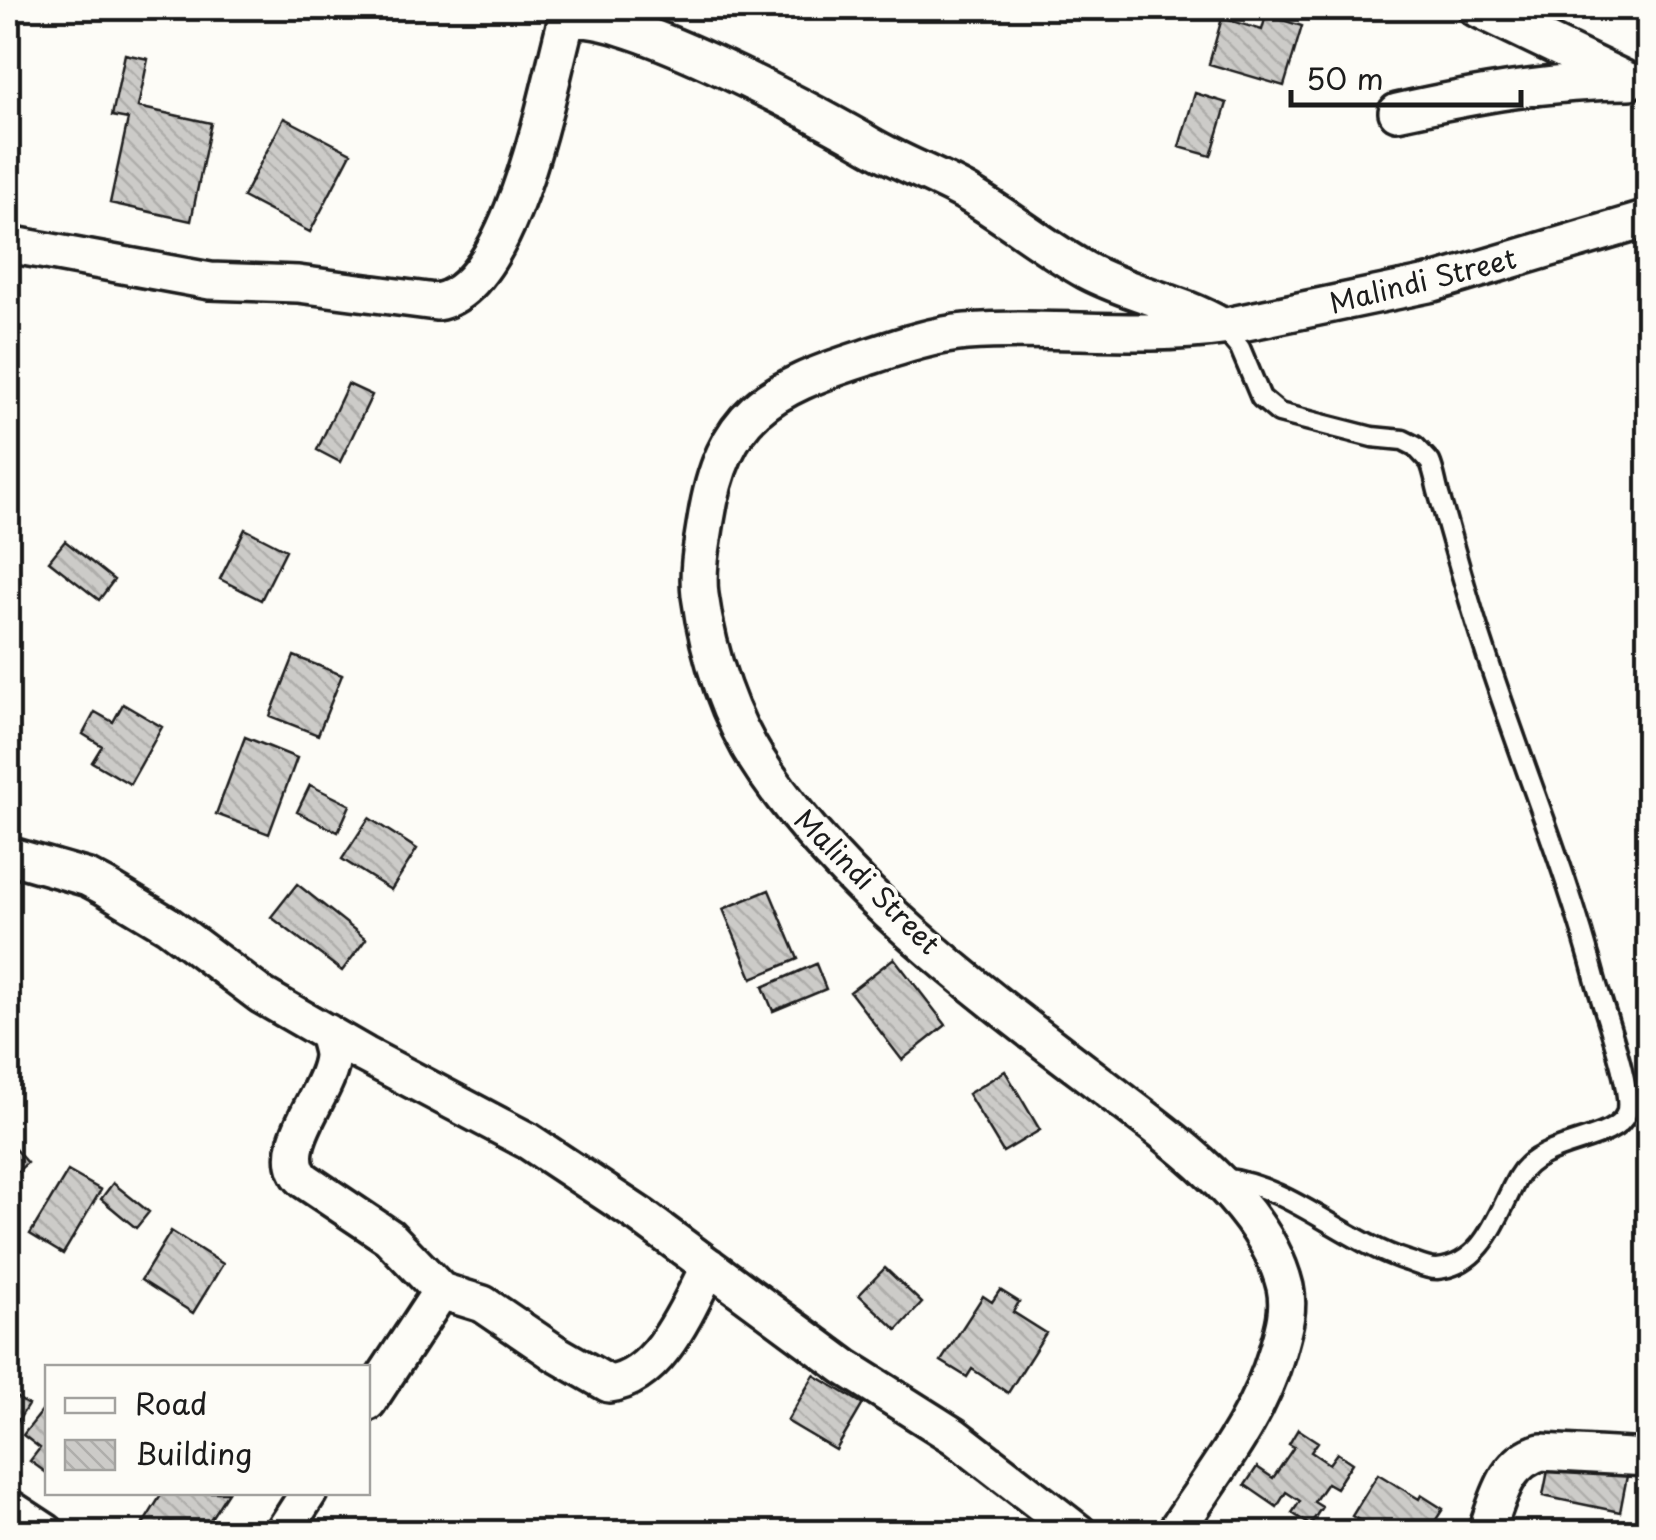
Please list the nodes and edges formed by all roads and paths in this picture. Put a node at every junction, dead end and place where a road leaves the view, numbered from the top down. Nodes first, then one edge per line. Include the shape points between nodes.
1 (1476, 8) edge
2 (1639, 85) edge
3 (1397, 112) dead end
4 (1648, 219) edge
5 (8, 244) edge
6 (1222, 327) junction
7 (8, 855) edge
8 (327, 1032) junction
9 (1218, 1178) junction
10 (709, 1266) junction
11 (441, 1291) junction
12 (370, 1399) edge
13 (1648, 1458) edge
14 (307, 1495) edge
15 (8, 1507) edge
16 (46, 1532) edge
17 (283, 1532) edge
18 (1078, 1532) edge
19 (1175, 1532) edge
20 (1486, 1532) edge

1 - 2 street
2 - 3 street via 1588,81 1511,89
4 - 6 street, Malindi Street via 1433,283
5 - 6 street via 210,281 298,284 436,302 452,297 496,249 538,134 566,22 579,10 600,8 696,40 866,143 980,201 1082,268
6 - 9 lane via 1237,343 1260,398 1279,414 1403,440 1430,462 1482,642 1594,971 1627,1106 1611,1129 1526,1164 1488,1236 1470,1256 1436,1269 1370,1247 1270,1190
6 - 9 street, Malindi Street via 960,332 804,380 753,410 723,454 698,578 706,630 736,716 762,769 818,839 970,982
7 - 8 street via 104,886 260,995
8 - 10 street via 528,1141
8 - 11 street via 332,1056 301,1130 294,1168 390,1236
9 - 19 street, Malindi Street via 1264,1241 1284,1285 1286,1317 1263,1396
10 - 11 street via 657,1354 634,1377 609,1384 483,1304
10 - 18 street via 844,1367 954,1436
11 - 12 street
13 - 20 street via 1525,1456 1500,1492
14 - 17 street
15 - 16 street

